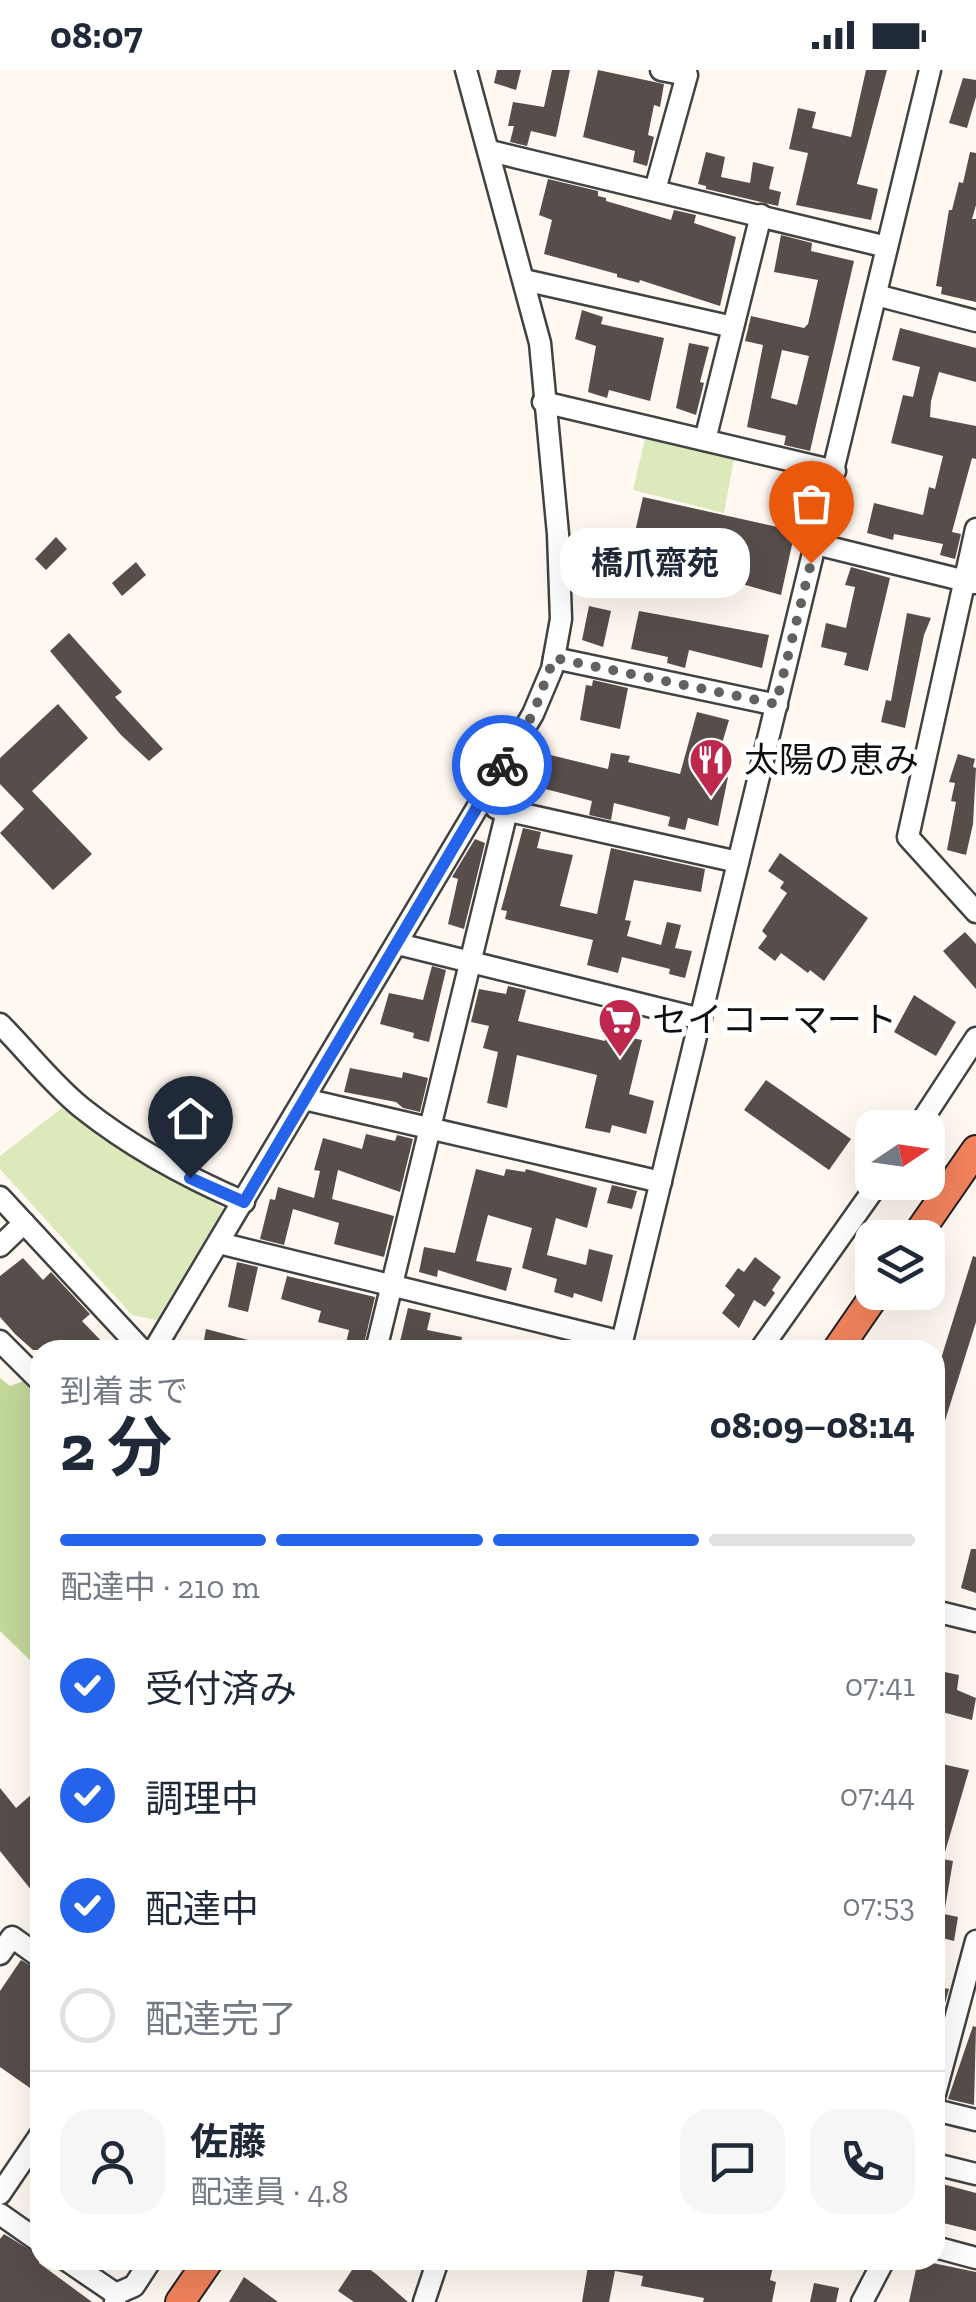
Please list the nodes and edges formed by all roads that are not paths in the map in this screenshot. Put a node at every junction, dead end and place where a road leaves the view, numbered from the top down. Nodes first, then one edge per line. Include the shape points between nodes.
1 (466, 70) edge
2 (661, 70) edge
3 (930, 70) edge
4 (490, 151) junction
5 (655, 190) junction
6 (761, 215) junction
7 (887, 247) junction
8 (524, 280) junction
9 (876, 295) junction
10 (976, 321) edge
11 (733, 327) junction
12 (543, 402) junction
13 (705, 440) junction
14 (835, 471) junction
15 (976, 529) edge
16 (816, 544) junction
17 (969, 582) edge
18 (554, 658) junction
19 (776, 704) junction
20 (478, 805) junction
21 (507, 811) junction
22 (738, 862) junction
23 (976, 912) edge
24 (398, 944) junction
25 (471, 960) junction
26 (700, 1019) junction
27 (0, 1024) edge
28 (976, 1038) edge
29 (304, 1099) junction
30 (929, 1110) edge
31 (430, 1130) junction
32 (976, 1150) edge
33 (661, 1182) junction
34 (0, 1197) edge
35 (866, 1200) edge
36 (244, 1202) junction
37 (927, 1220) edge
38 (24, 1224) junction
39 (219, 1244) junction
40 (0, 1246) edge
41 (392, 1288) junction
42 (865, 1310) edge
43 (133, 1340) edge
44 (160, 1340) edge
45 (379, 1340) edge
46 (598, 1340) edge
47 (623, 1340) edge
48 (767, 1340) edge
49 (844, 1340) edge
50 (3, 1344) edge
51 (0, 1370) edge
52 (30, 1371) edge
53 (945, 1613) edge
54 (976, 1621) edge
55 (976, 1941) edge
56 (30, 1950) edge
57 (0, 1954) edge
58 (967, 2011) edge
59 (945, 2068) edge
60 (945, 2112) edge
61 (976, 2120) edge
62 (30, 2150) edge
63 (945, 2166) edge
64 (976, 2174) edge
65 (0, 2194) edge
66 (0, 2214) edge
67 (30, 2235) edge
68 (945, 2250) edge
69 (976, 2258) edge
70 (79, 2270) edge
71 (144, 2270) edge
72 (202, 2270) edge
73 (435, 2270) edge
74 (879, 2270) edge
75 (115, 2298) edge
76 (180, 2302) edge
77 (424, 2302) edge
78 (862, 2302) edge

1 - 4 street
2 - 5 street via 687,75
3 - 7 street
4 - 5 street
4 - 8 street
5 - 6 street
6 - 7 street
6 - 11 street
7 - 9 street
8 - 11 street
8 - 12 street via 540,343
9 - 10 street
9 - 14 street
11 - 13 street
12 - 13 street
12 - 18 street via 558,534 561,619
13 - 14 street
14 - 16 street
15 - 17 street
16 - 17 street
16 - 19 street
17 - 23 street via 908,837
18 - 19 street
18 - 20 street via 533,714
19 - 22 street
20 - 21 street
20 - 24 street
21 - 22 street
21 - 25 street
22 - 26 street
24 - 25 street
24 - 29 street
25 - 26 street
25 - 31 street
26 - 33 street
27 - 36 street via 79,1106 190,1178
28 - 30 street
29 - 31 street
29 - 36 street
31 - 33 street
31 - 41 street
32 - 37 highway
33 - 47 street
34 - 38 street
35 - 48 street
36 - 39 street
38 - 40 street
38 - 43 street
39 - 41 street
39 - 44 street
41 - 45 street
41 - 46 street
42 - 49 highway
50 - 51 street
50 - 52 street
53 - 54 street
55 - 58 street
56 - 57 street via 12,1937
58 - 59 street
60 - 61 street
62 - 65 street
63 - 64 street
66 - 67 street
68 - 69 street
70 - 75 street
71 - 75 street
72 - 76 highway
73 - 77 street
74 - 78 street

